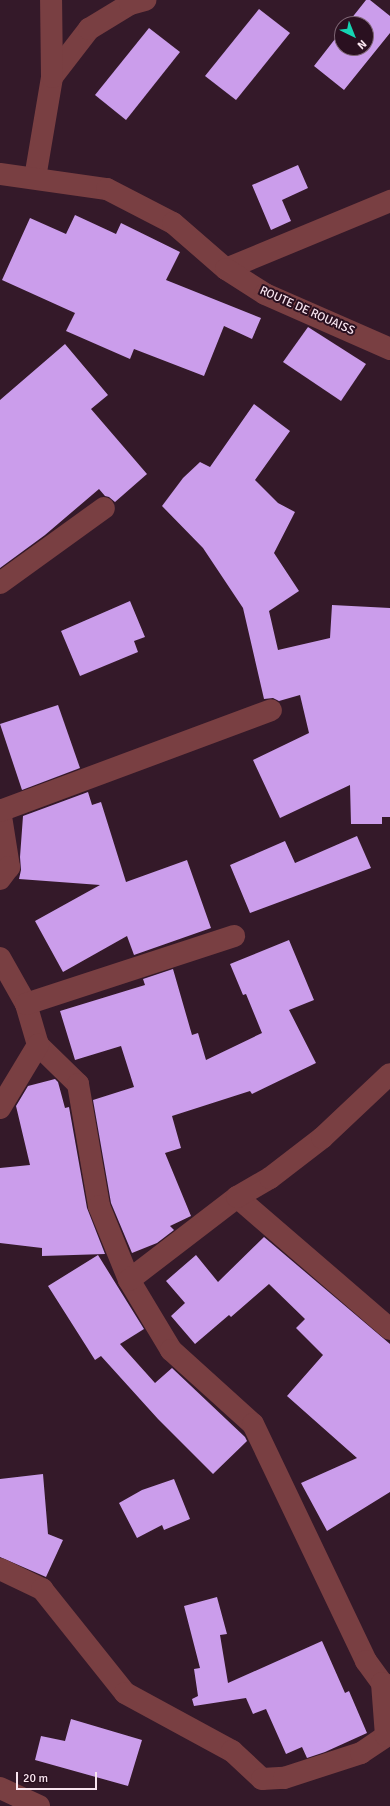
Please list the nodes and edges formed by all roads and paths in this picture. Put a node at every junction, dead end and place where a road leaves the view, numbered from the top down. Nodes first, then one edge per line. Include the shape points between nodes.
1 (51, 0) edge
2 (145, 0) edge
3 (52, 77) junction
4 (0, 174) edge
5 (35, 178) junction
6 (390, 201) edge
7 (226, 269) junction
8 (390, 349) edge
9 (104, 508) dead end
10 (0, 582) edge
11 (271, 710) dead end
12 (0, 810) edge
13 (0, 879) edge
14 (234, 936) dead end
15 (0, 958) edge
16 (26, 1004) junction
17 (38, 1045) junction
18 (390, 1074) edge
19 (0, 1108) edge
20 (237, 1197) junction
21 (129, 1280) junction
22 (390, 1329) edge
23 (0, 1569) edge
24 (386, 1684) edge
25 (0, 1788) edge
26 (39, 1806) edge

1 - 3 street
2 - 3 street via 130,4 89,29
3 - 5 street
4 - 5 street, ROUTE DE ROUAISS
5 - 7 street, ROUTE DE ROUAISS via 107,189 173,223
6 - 7 street
7 - 8 street, ROUTE DE ROUAISS via 265,294
9 - 10 street
11 - 12 street
12 - 13 street via 9,867
14 - 16 street
15 - 16 street
16 - 17 street
17 - 19 street
17 - 21 street via 78,1084 100,1206
18 - 20 street via 322,1138 270,1178
20 - 21 street
20 - 22 street
21 - 24 street via 171,1350 253,1424 366,1661
23 - 24 street via 42,1589 125,1693 232,1751 262,1779 284,1778 361,1753 386,1736
25 - 26 street

